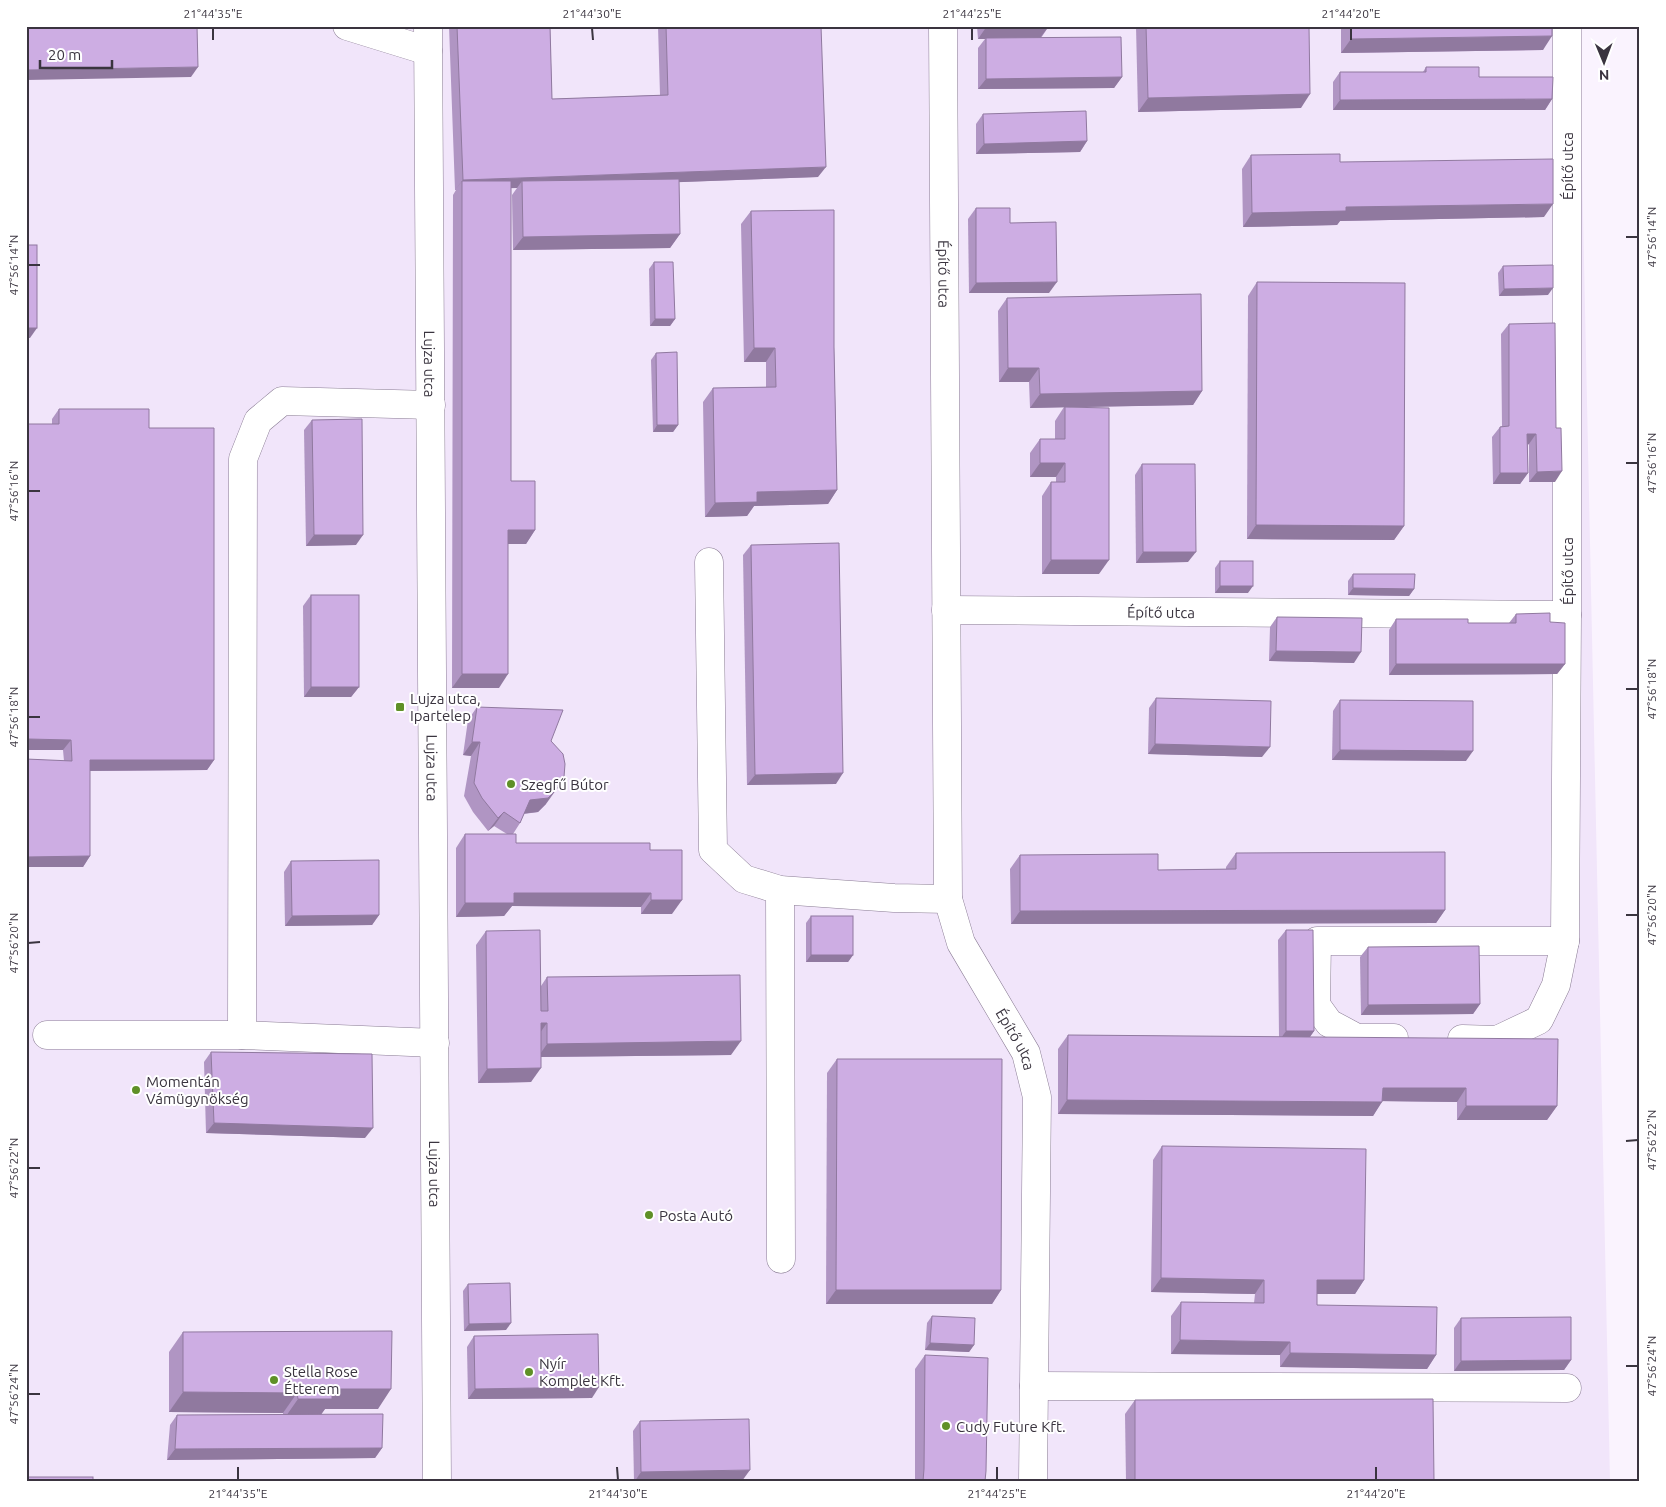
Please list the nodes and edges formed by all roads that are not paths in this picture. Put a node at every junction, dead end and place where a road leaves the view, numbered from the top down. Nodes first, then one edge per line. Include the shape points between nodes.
1 (347, 26) edge
2 (942, 26) edge
3 (1567, 26) edge
4 (428, 38) edge
5 (431, 405) junction
6 (710, 562) dead end
7 (946, 610) junction
8 (1567, 615) junction
9 (780, 890) junction
10 (948, 899) junction
11 (1565, 941) junction
12 (46, 1035) dead end
13 (242, 1035) junction
14 (434, 1043) junction
15 (781, 1259) dead end
16 (1034, 1386) junction
17 (1567, 1388) dead end
18 (437, 1481) edge
19 (1034, 1481) edge

1 - 4 street
2 - 7 street, Építő utca
3 - 8 street, Építő utca
4 - 5 street, Lujza utca
5 - 13 street via 282,401 258,421 243,459
5 - 14 street, Lujza utca
6 - 9 street via 713,850 744,879
7 - 8 street, Építő utca
7 - 10 street, Építő utca
8 - 11 street
9 - 10 street
9 - 15 street
10 - 16 street, Építő utca via 961,943 1026,1053 1037,1097
11 - 11 street via 1556,985 1539,1020 1497,1040 1357,1038 1328,1023 1316,1005 1317,941
12 - 13 street
13 - 14 street
14 - 18 street, Lujza utca
16 - 17 street
16 - 19 street, Építő utca

